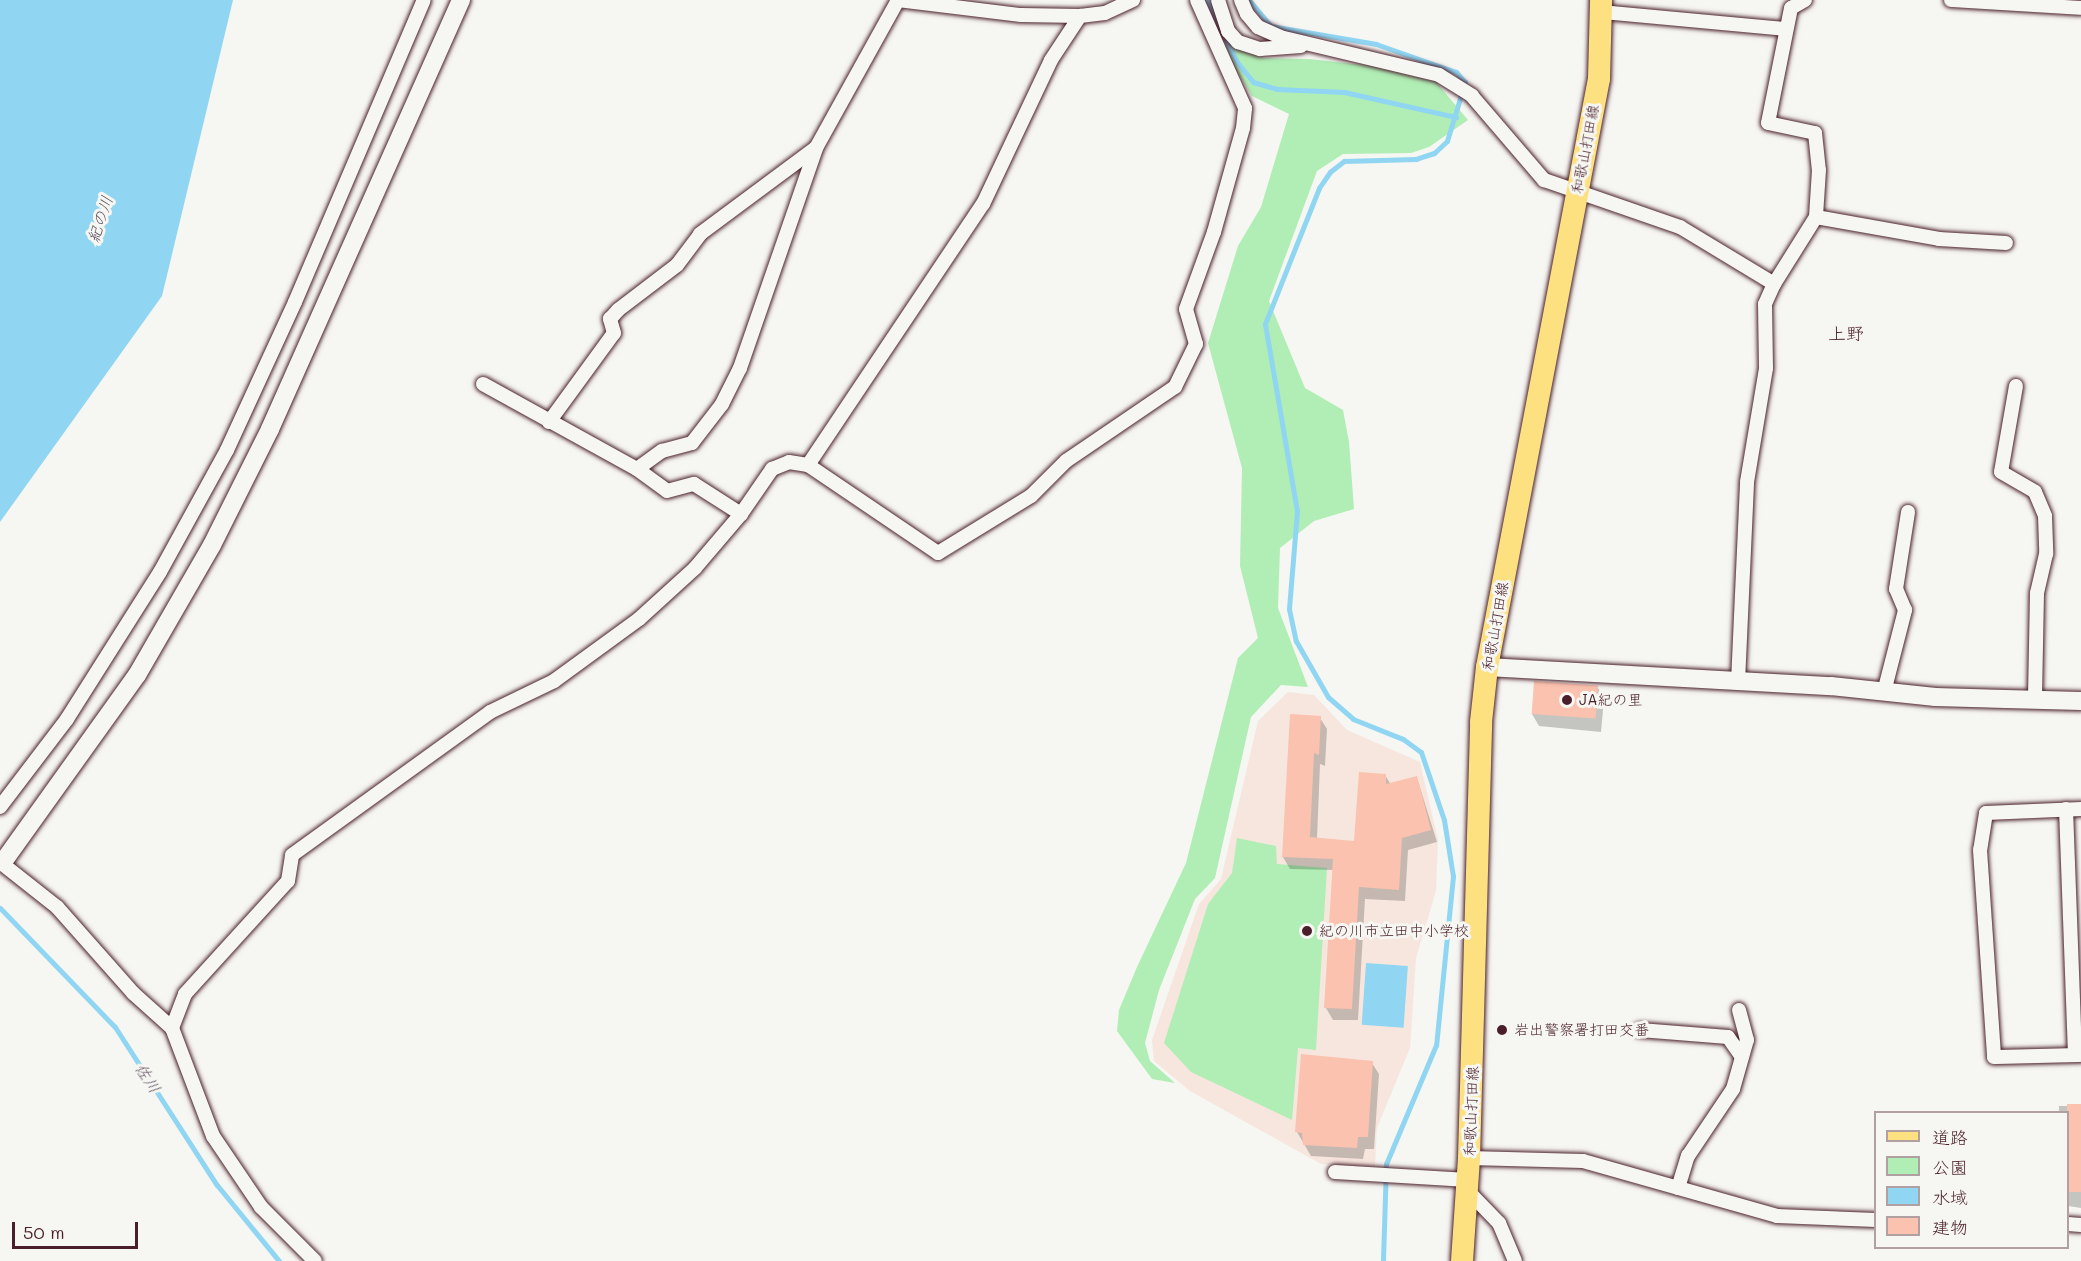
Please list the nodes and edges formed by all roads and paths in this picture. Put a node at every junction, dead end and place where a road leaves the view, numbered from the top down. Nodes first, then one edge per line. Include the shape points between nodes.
1 (424, 0) edge
2 (461, 0) edge
3 (898, 0) edge
4 (1133, 0) edge
5 (1197, 0) edge
6 (1218, 0) edge
7 (1241, 0) edge
8 (1804, 0) edge
9 (1951, 0) edge
10 (1601, 6) edge
11 (2081, 8) edge
12 (1080, 16) junction
13 (1785, 29) junction
14 (1309, 45) junction
15 (816, 148) junction
16 (1575, 194) junction
17 (1816, 217) junction
18 (2006, 243) dead end
19 (1774, 284) junction
20 (483, 384) dead end
21 (2016, 386) dead end
22 (549, 422) junction
23 (808, 465) junction
24 (637, 469) junction
25 (1908, 512) dead end
26 (741, 514) junction
27 (1486, 667) junction
28 (1738, 682) junction
29 (1884, 692) junction
30 (2036, 699) junction
31 (2081, 701) edge
32 (0, 807) edge
33 (2081, 808) edge
34 (2066, 809) junction
35 (1, 862) edge
36 (1739, 1010) dead end
37 (172, 1028) junction
38 (1640, 1030) dead end
39 (2078, 1055) edge
40 (1742, 1057) junction
41 (1335, 1172) dead end
42 (1468, 1176) junction
43 (1678, 1188) junction
44 (1874, 1220) edge
45 (315, 1261) edge
46 (1462, 1261) edge
47 (1515, 1261) edge

1 - 32 street via 300,292 227,450 160,572 67,719
2 - 35 street via 270,429 212,545 137,675
3 - 12 street via 1021,15
3 - 15 street
4 - 12 street via 1105,13
5 - 23 street via 1245,108 1244,128 1214,232 1186,309 1196,344 1175,387 1066,461 1031,496 938,553
6 - 14 street via 1228,31 1238,42 1260,49
7 - 14 street via 1258,27
8 - 13 street via 1791,8
9 - 11 street
10 - 13 street
10 - 16 main road, 和歌山打田線 via 1599,79
12 - 23 street via 1051,60 983,204
13 - 17 street via 1768,123 1815,132 1819,170
14 - 16 street via 1439,75 1472,96 1544,180
15 - 22 street via 700,234 677,265 618,310 610,320 614,333
15 - 24 street via 740,368 722,404 693,443 662,451
16 - 19 street via 1643,211 1680,227
16 - 27 main road, 和歌山打田線
17 - 18 street via 1939,239
17 - 19 street
19 - 28 street via 1765,304 1766,368 1747,482
20 - 22 street
21 - 30 street via 2001,472 2035,492 2044,516 2046,554 2037,593
22 - 24 street
23 - 26 street via 789,462 772,469
24 - 26 street via 667,491 694,484
25 - 29 street via 1896,589 1905,610
26 - 37 street via 695,568 639,619 554,681 490,712 292,855 288,881 185,994
27 - 28 street
27 - 42 main road, 和歌山打田線 via 1480,722
28 - 29 street
29 - 30 street
30 - 31 street
33 - 34 street
34 - 39 street
34 - 39 street via 1986,813 1980,850 1994,1057
35 - 37 street via 57,907 133,993
36 - 40 street via 1747,1040
37 - 45 street via 213,1136 261,1207
38 - 40 street via 1728,1037
40 - 43 street via 1733,1089 1688,1156
41 - 42 street
42 - 43 street via 1583,1161
42 - 46 main road, 和歌山打田線
42 - 47 street via 1499,1223
43 - 44 street via 1778,1216

